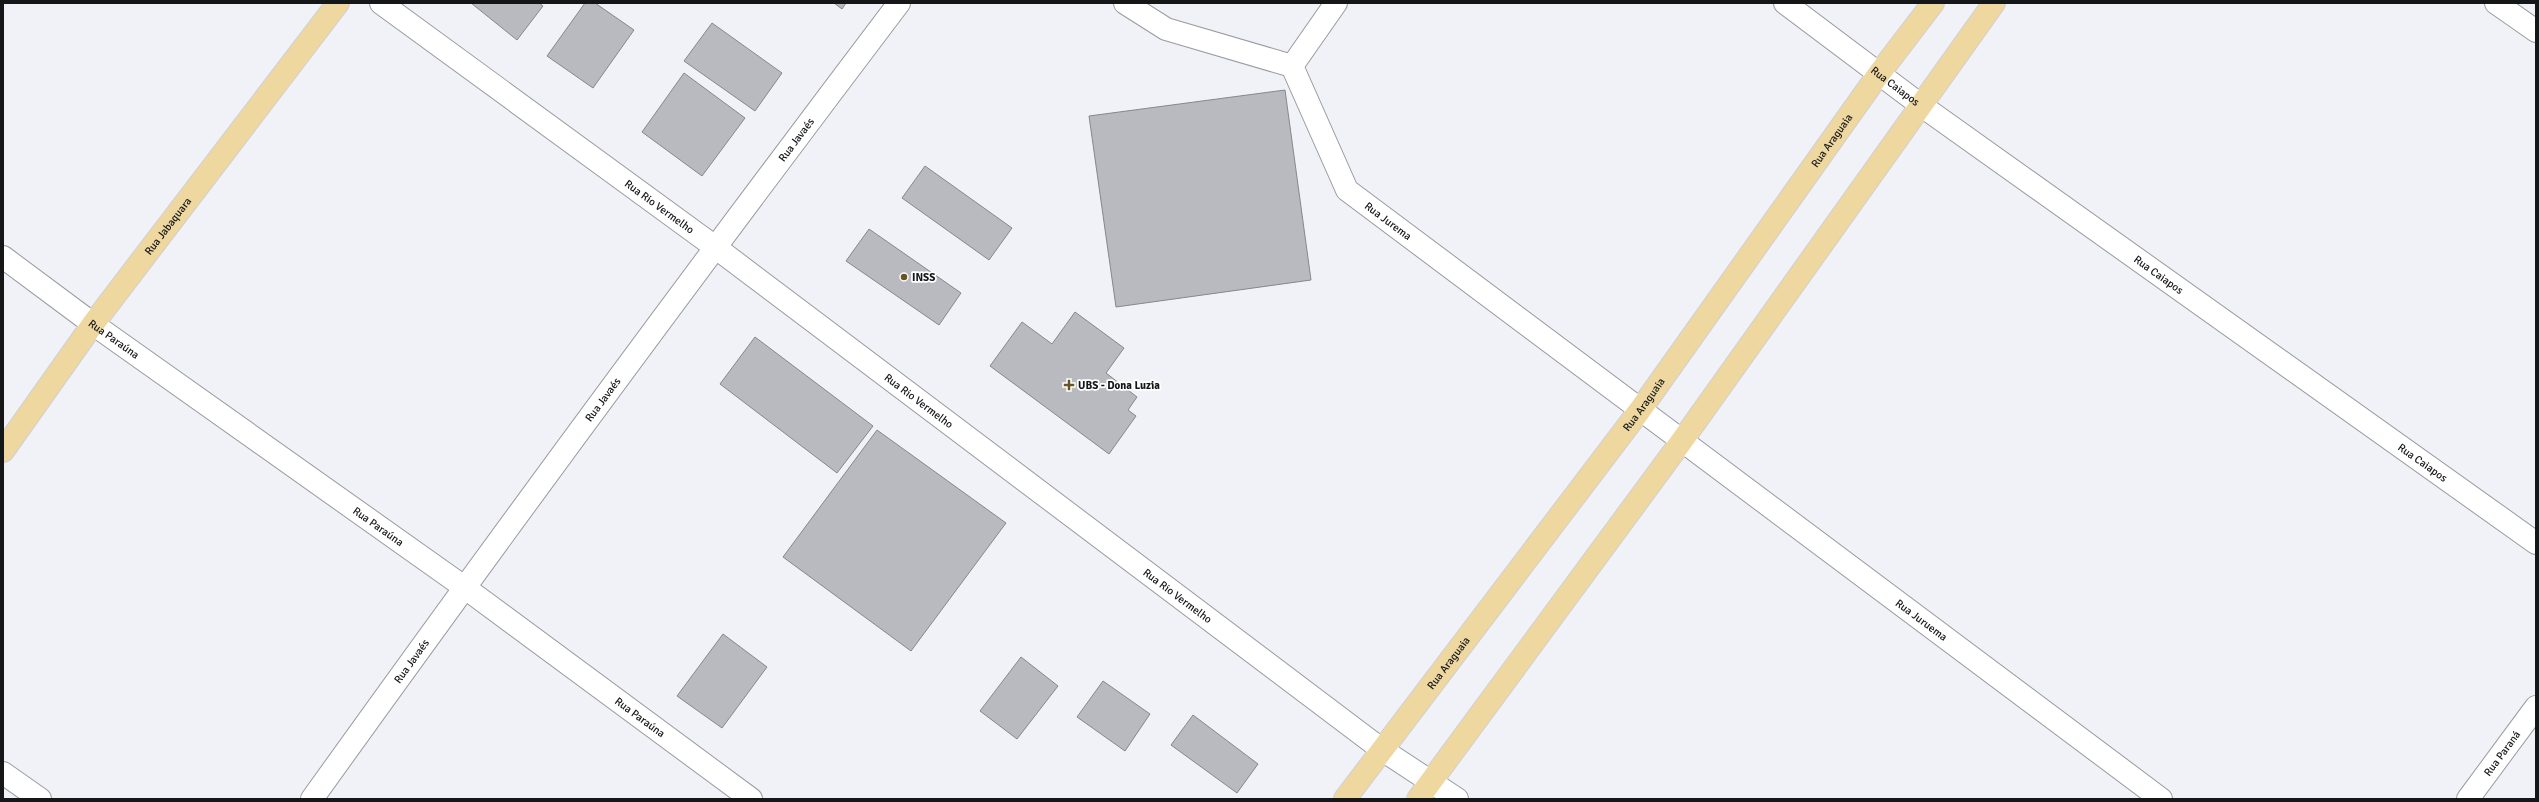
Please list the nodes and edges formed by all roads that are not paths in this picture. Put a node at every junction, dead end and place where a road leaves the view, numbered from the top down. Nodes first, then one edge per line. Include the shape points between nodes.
1 (338, 3) edge
2 (381, 3) edge
3 (899, 3) edge
4 (1125, 3) edge
5 (1336, 3) edge
6 (1785, 3) edge
7 (1933, 3) edge
8 (1994, 3) edge
9 (2496, 3) edge
10 (2536, 31) edge
11 (1292, 66) junction
12 (1878, 75) junction
13 (1922, 106) junction
14 (715, 246) junction
15 (3, 257) edge
16 (92, 324) junction
17 (1640, 410) junction
18 (1681, 442) junction
19 (3, 451) edge
20 (2536, 543) edge
21 (464, 587) junction
22 (2536, 707) edge
23 (1381, 749) junction
24 (3, 773) edge
25 (1431, 780) junction
26 (40, 799) edge
27 (312, 799) edge
28 (750, 799) edge
29 (1345, 799) edge
30 (1418, 799) edge
31 (1457, 799) edge
32 (2161, 799) edge
33 (2468, 799) edge

1 - 16 main road, Rua Jabaquara
2 - 14 street, Rua Rio Vermelho
3 - 14 street, Rua Javaés
4 - 11 street via 1166,29
5 - 11 street
6 - 12 street, Rua Caiapos
7 - 12 main road, Rua Araguaia
8 - 13 main road
9 - 10 street
11 - 17 street, Rua Jurema via 1347,190
12 - 13 street, Rua Caiapos
12 - 17 main road, Rua Araguaia
13 - 18 main road
13 - 20 street, Rua Caiapos
14 - 21 street, Rua Javaés
14 - 23 street, Rua Rio Vermelho
15 - 16 street, Rua Paraúna
16 - 19 main road, Rua Jabaquara
16 - 21 street, Rua Paraúna
17 - 18 street, Rua Jurema
17 - 23 main road, Rua Araguaia
18 - 25 main road
18 - 32 street, Rua Juruema
21 - 27 street, Rua Javaés
21 - 28 street, Rua Paraúna
22 - 33 street, Rua Paraná
23 - 25 street, Rua Rio Vermelho
23 - 29 main road, Rua Araguaia
24 - 26 street
25 - 30 main road
25 - 31 street, Rua Rio Vermelho

